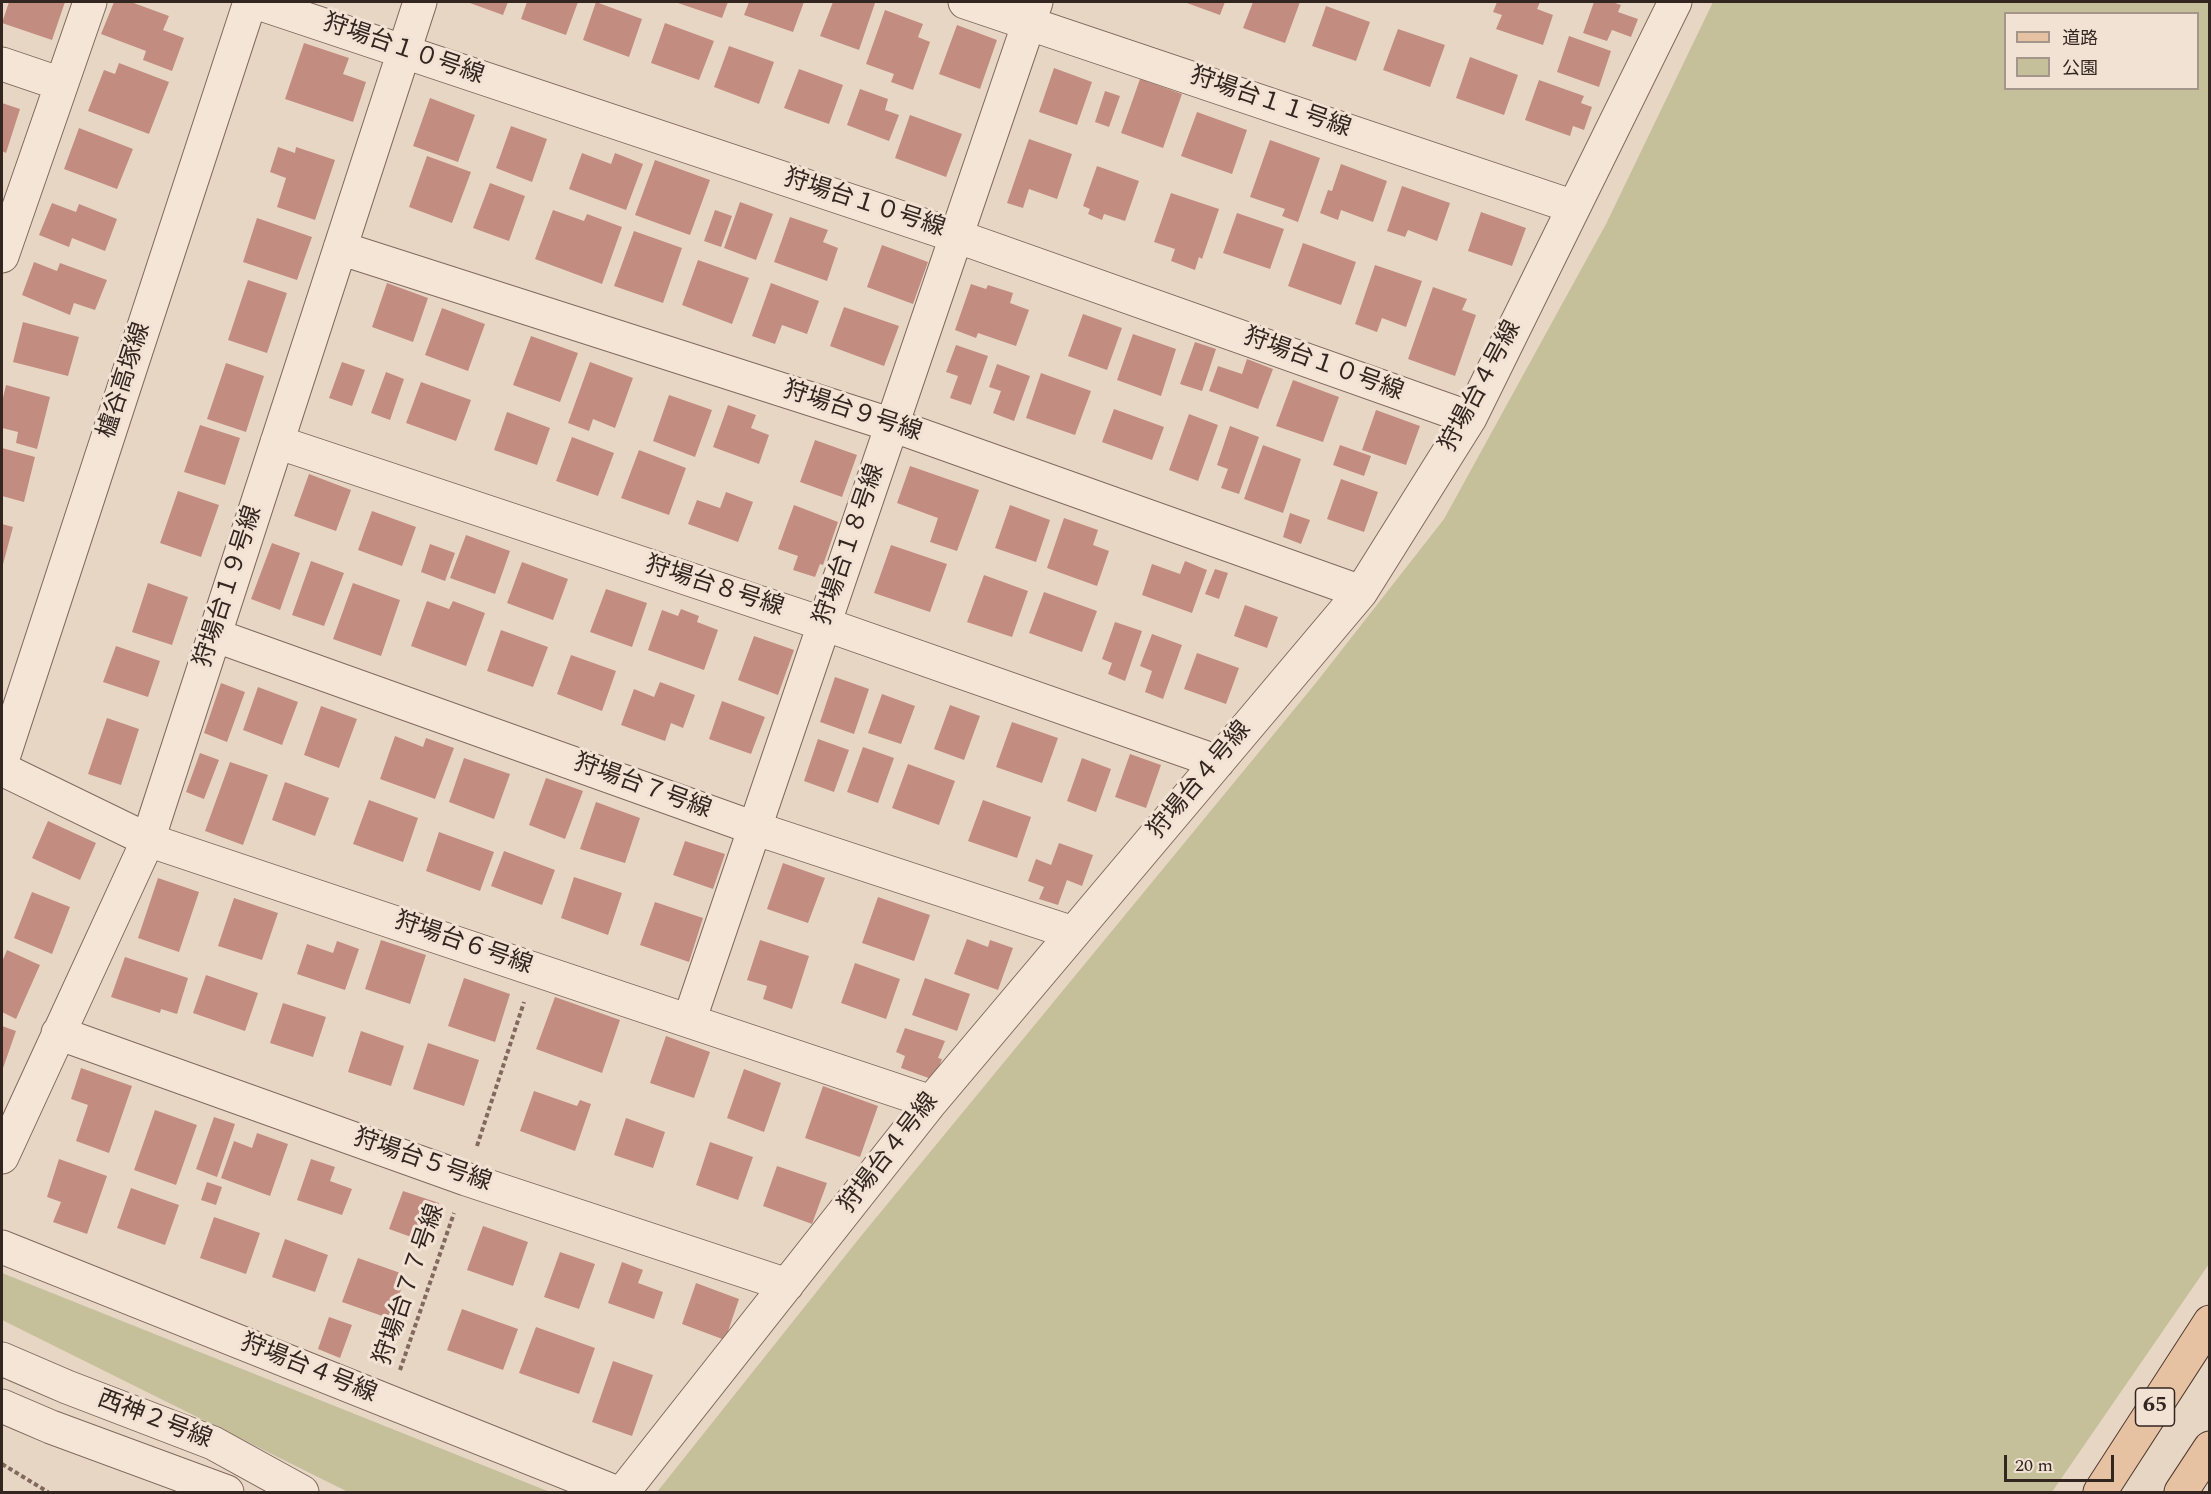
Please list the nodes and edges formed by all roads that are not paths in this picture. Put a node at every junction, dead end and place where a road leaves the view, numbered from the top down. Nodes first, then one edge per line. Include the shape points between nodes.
1 (90, 2) edge
2 (250, 2) edge
3 (255, 2) edge
4 (420, 2) edge
5 (965, 2) edge
6 (1674, 2) edge
7 (1032, 12) edge
8 (404, 52) junction
9 (2, 64) edge
10 (61, 84) junction
11 (1574, 207) junction
12 (956, 236) junction
13 (340, 248) junction
14 (2, 256) edge
15 (1470, 418) junction
16 (892, 425) junction
17 (277, 442) junction
18 (1361, 592) junction
19 (824, 624) junction
20 (214, 635) junction
21 (2, 761) edge
22 (1218, 762) junction
23 (2, 769) edge
24 (754, 828) junction
25 (148, 840) junction
26 (1073, 933) junction
27 (689, 1020) junction
28 (58, 1033) junction
29 (931, 1102) junction
30 (2, 1157) edge
31 (2, 1247) edge
32 (787, 1285) junction
33 (2210, 1322) edge
34 (2, 1359) edge
35 (2, 1406) edge
36 (2210, 1448) edge
37 (227, 1492) edge
38 (302, 1492) edge
39 (615, 1492) edge
40 (623, 1492) edge
41 (2100, 1492) edge
42 (2181, 1492) edge

1 - 10 street
2 - 21 street, 櫨谷高塚線
3 - 8 street, 狩場台１０号線
4 - 8 street, 狩場台１９号線
5 - 7 street, 狩場台１１号線
6 - 11 street, 狩場台４号線
7 - 11 street, 狩場台１１号線
7 - 12 street, 狩場台１８号線
8 - 12 street, 狩場台１０号線
8 - 13 street, 狩場台１９号線
9 - 10 street
10 - 14 street
11 - 15 street, 狩場台４号線
12 - 15 street, 狩場台１０号線
12 - 16 street, 狩場台１８号線
13 - 16 street, 狩場台９号線
13 - 17 street, 狩場台１９号線
15 - 18 street, 狩場台４号線
16 - 18 street, 狩場台９号線
16 - 19 street, 狩場台１８号線
17 - 19 street, 狩場台８号線
17 - 20 street, 狩場台１９号線
18 - 22 street, 狩場台４号線
19 - 22 street, 狩場台８号線
19 - 24 street, 狩場台１８号線
20 - 24 street, 狩場台７号線
20 - 25 street, 狩場台１９号線
22 - 26 street, 狩場台４号線
23 - 25 street, 狩場台６号線
24 - 26 street, 狩場台７号線
24 - 27 street, 狩場台１８号線
25 - 27 street, 狩場台６号線
25 - 28 street, 狩場台１９号線
26 - 29 street, 狩場台４号線
27 - 29 street, 狩場台６号線
28 - 30 street, 狩場台１９号線
28 - 32 street, 狩場台５号線 via 466,1179
29 - 32 street, 狩場台４号線
31 - 39 street, 狩場台４号線
32 - 40 street, 狩場台４号線
33 - 41 main road, 65
34 - 38 street, 西神２号線 via 213,1443
35 - 37 street, 西神２号線
36 - 42 main road

